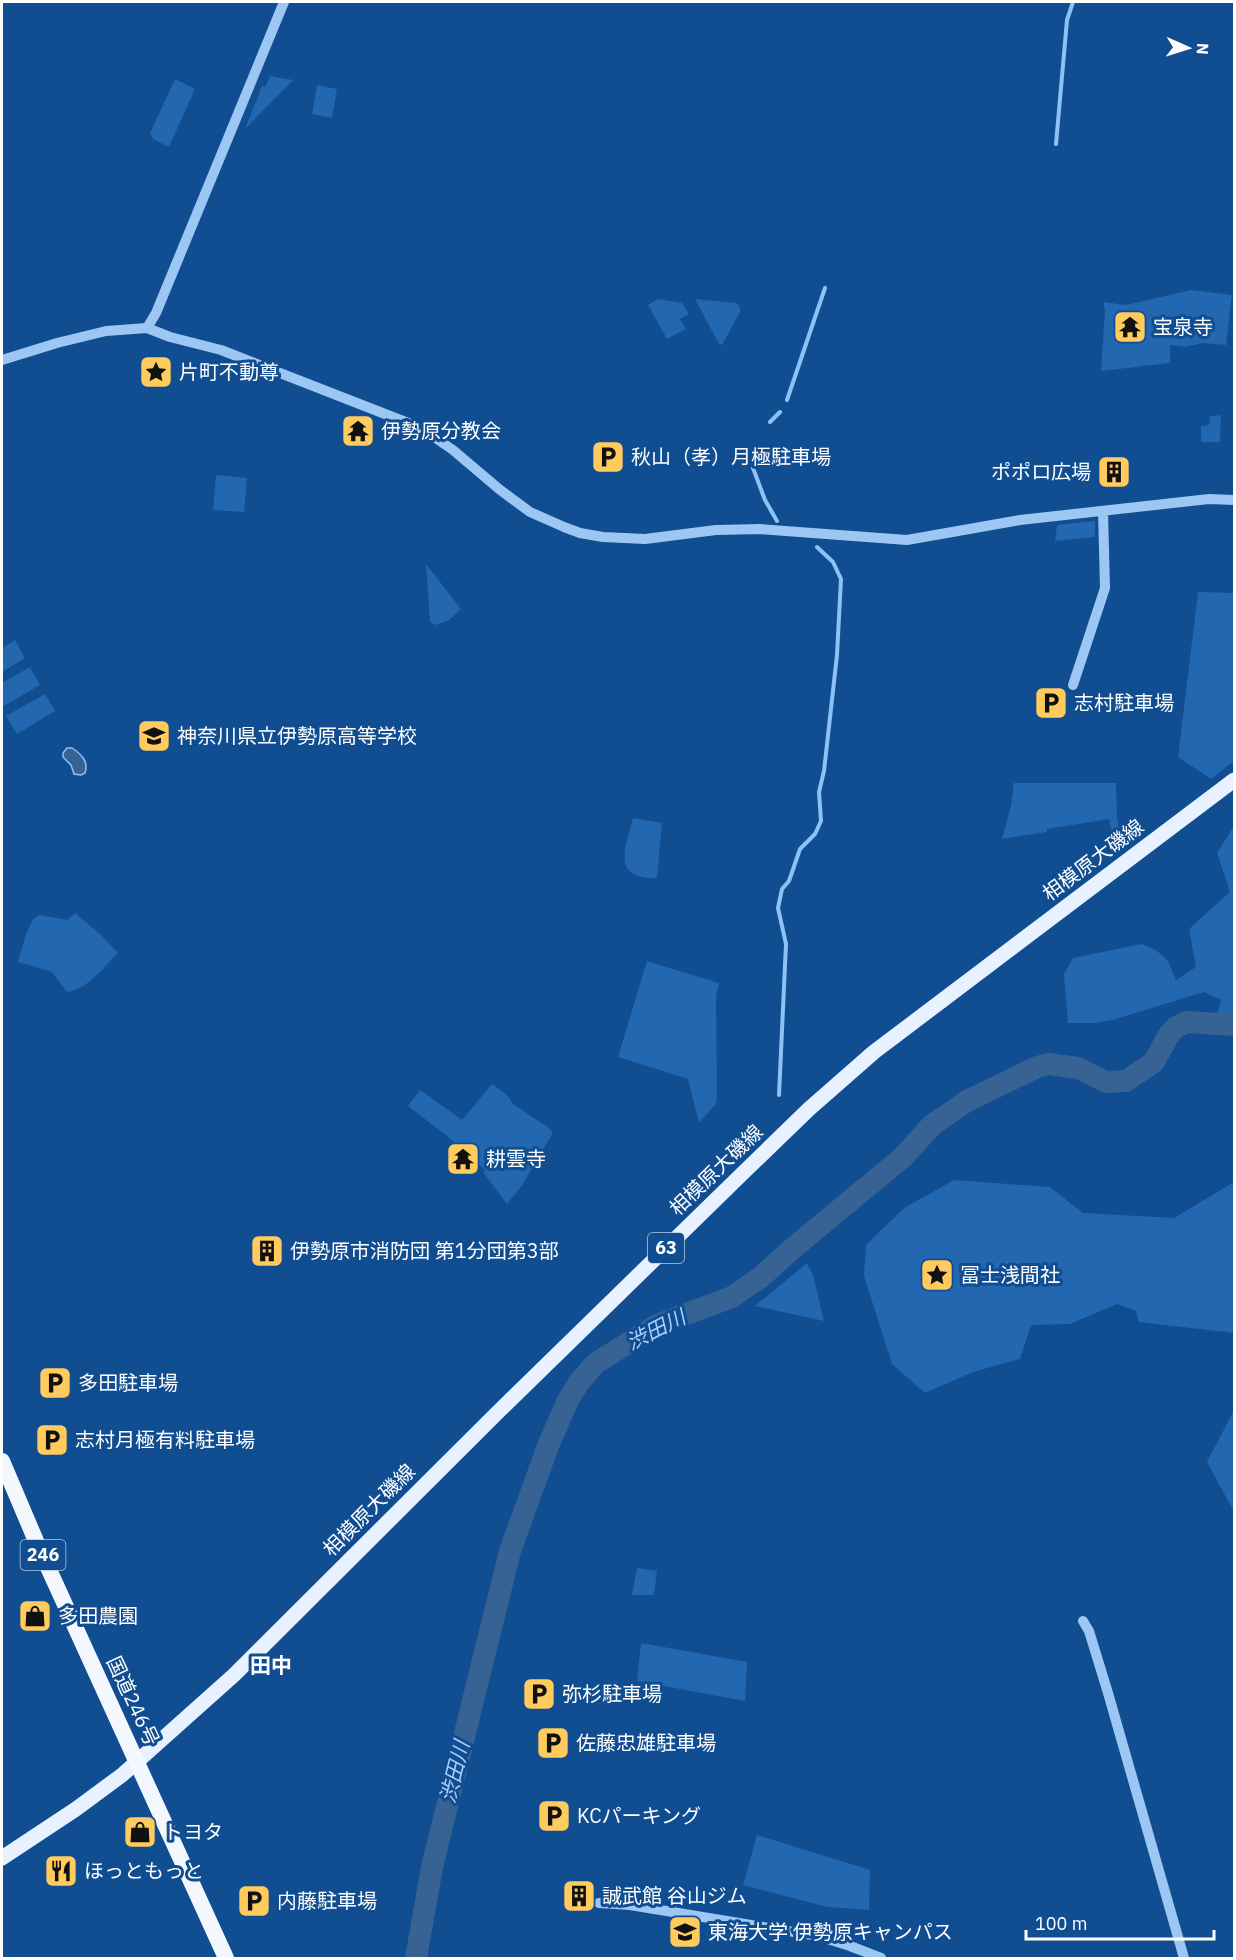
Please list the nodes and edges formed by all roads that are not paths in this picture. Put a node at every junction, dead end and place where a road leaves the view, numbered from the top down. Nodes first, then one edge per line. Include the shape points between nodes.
1 (284, 2) edge
2 (147, 328) junction
3 (2, 360) edge
4 (1234, 500) edge
5 (1103, 511) junction
6 (1073, 685) dead end
7 (1234, 780) edge
8 (2, 1461) edge
9 (1083, 1621) dead end
10 (137, 1761) junction
11 (2, 1858) edge
12 (599, 1903) dead end
13 (226, 1959) edge
14 (881, 1959) edge
15 (1184, 1959) edge

1 - 2 street
2 - 3 street via 106,331
2 - 5 street via 246,359 422,428 531,512 591,536 632,539 760,529 907,540 1020,520
4 - 5 street via 1209,499
5 - 6 street via 1105,588
7 - 10 main road, 相模原大磯線 / 63 via 874,1052 818,1102 234,1674
8 - 10 highway, 国道246号 / 246
9 - 15 street via 1108,1693
10 - 11 main road, 相模原大磯線 via 76,1809
10 - 13 highway, 国道246号 / 246
12 - 14 street via 810,1935

